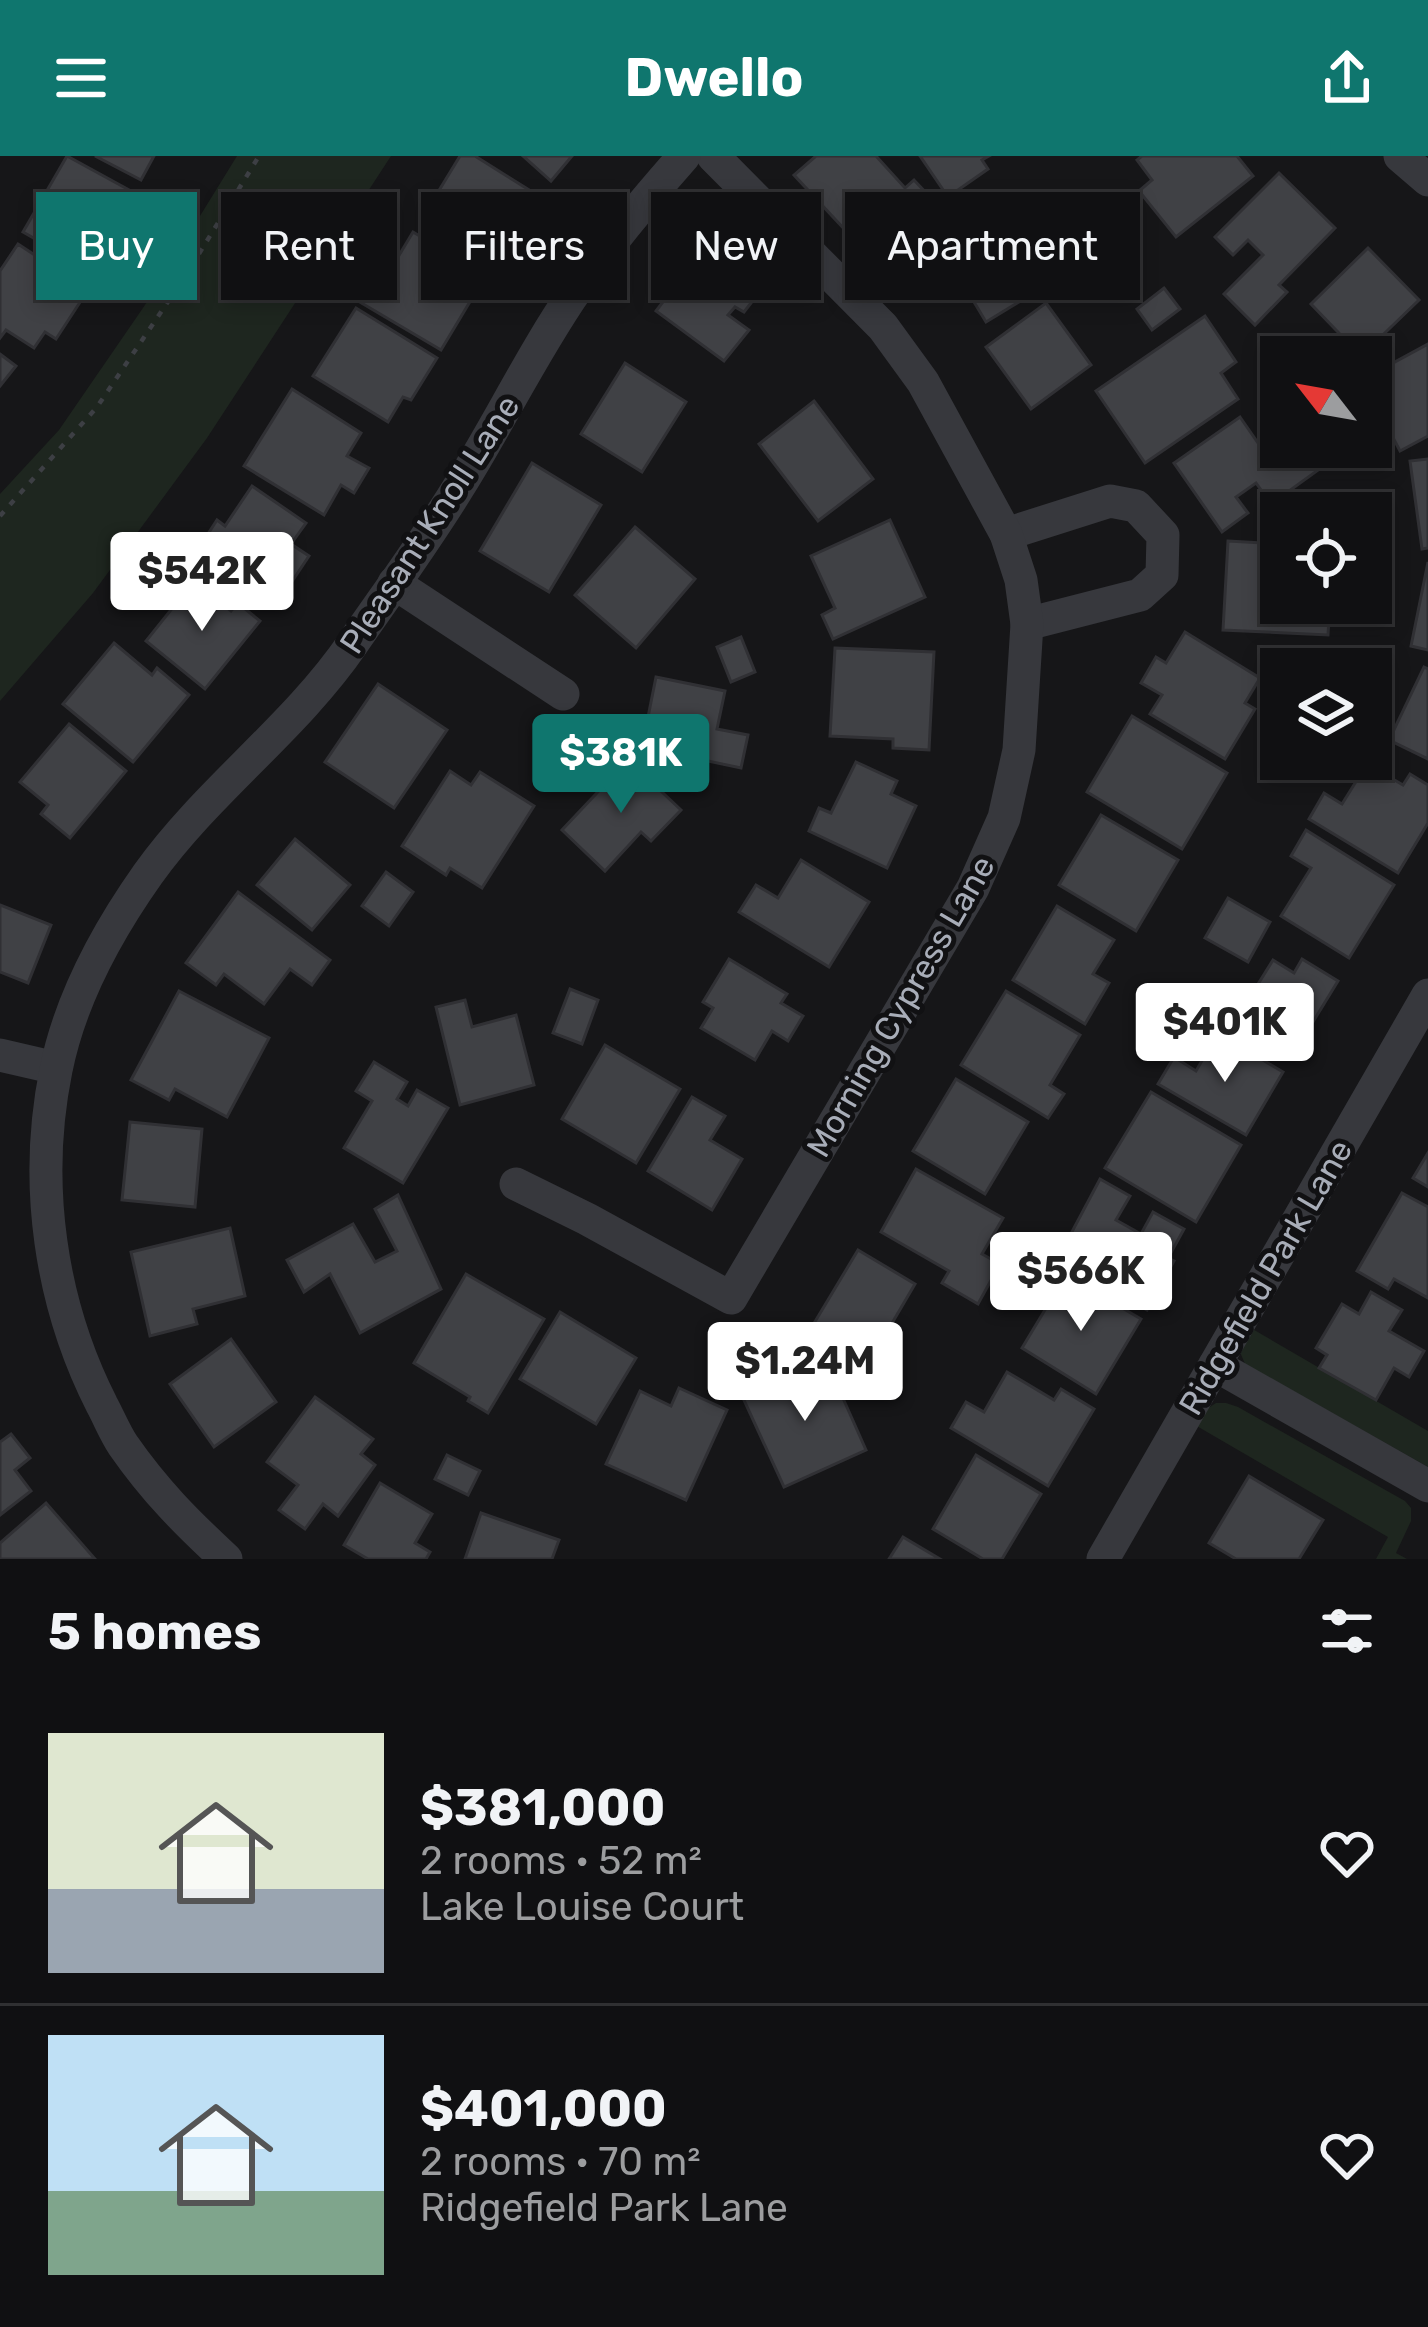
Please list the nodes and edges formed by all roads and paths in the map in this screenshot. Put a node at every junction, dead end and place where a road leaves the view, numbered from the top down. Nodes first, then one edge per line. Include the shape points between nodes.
1 (260, 156) edge
2 (684, 156) edge
3 (713, 156) edge
4 (1400, 156) edge
5 (1428, 180) edge
6 (0, 517) edge
7 (1006, 534) junction
8 (394, 583) junction
9 (1027, 625) junction
10 (563, 694) dead end
11 (1428, 995) edge
12 (0, 1055) edge
13 (56, 1068) junction
14 (516, 1184) dead end
15 (1215, 1365) junction
16 (1428, 1486) edge
17 (226, 1559) edge
18 (1103, 1559) edge

1 - 6 path via 97,406
2 - 8 street, Pleasant Knoll Lane via 574,294
3 - 7 street, Morning Cypress Lane via 883,327 923,382
4 - 5 street
7 - 9 street, Morning Cypress Lane
7 - 9 street via 1111,501 1136,506 1163,535 1162,575 1140,595
8 - 10 street
8 - 13 street, Pleasant Knoll Lane via 290,720 150,871 78,998
9 - 14 street, Morning Cypress Lane via 1019,750 1004,818 973,888 731,1298
11 - 15 street, Ridgefield Park Lane
12 - 13 street
13 - 17 street, Pleasant Knoll Lane via 47,1202 56,1281 83,1368 156,1489
15 - 16 street
15 - 18 street, Ridgefield Park Lane

